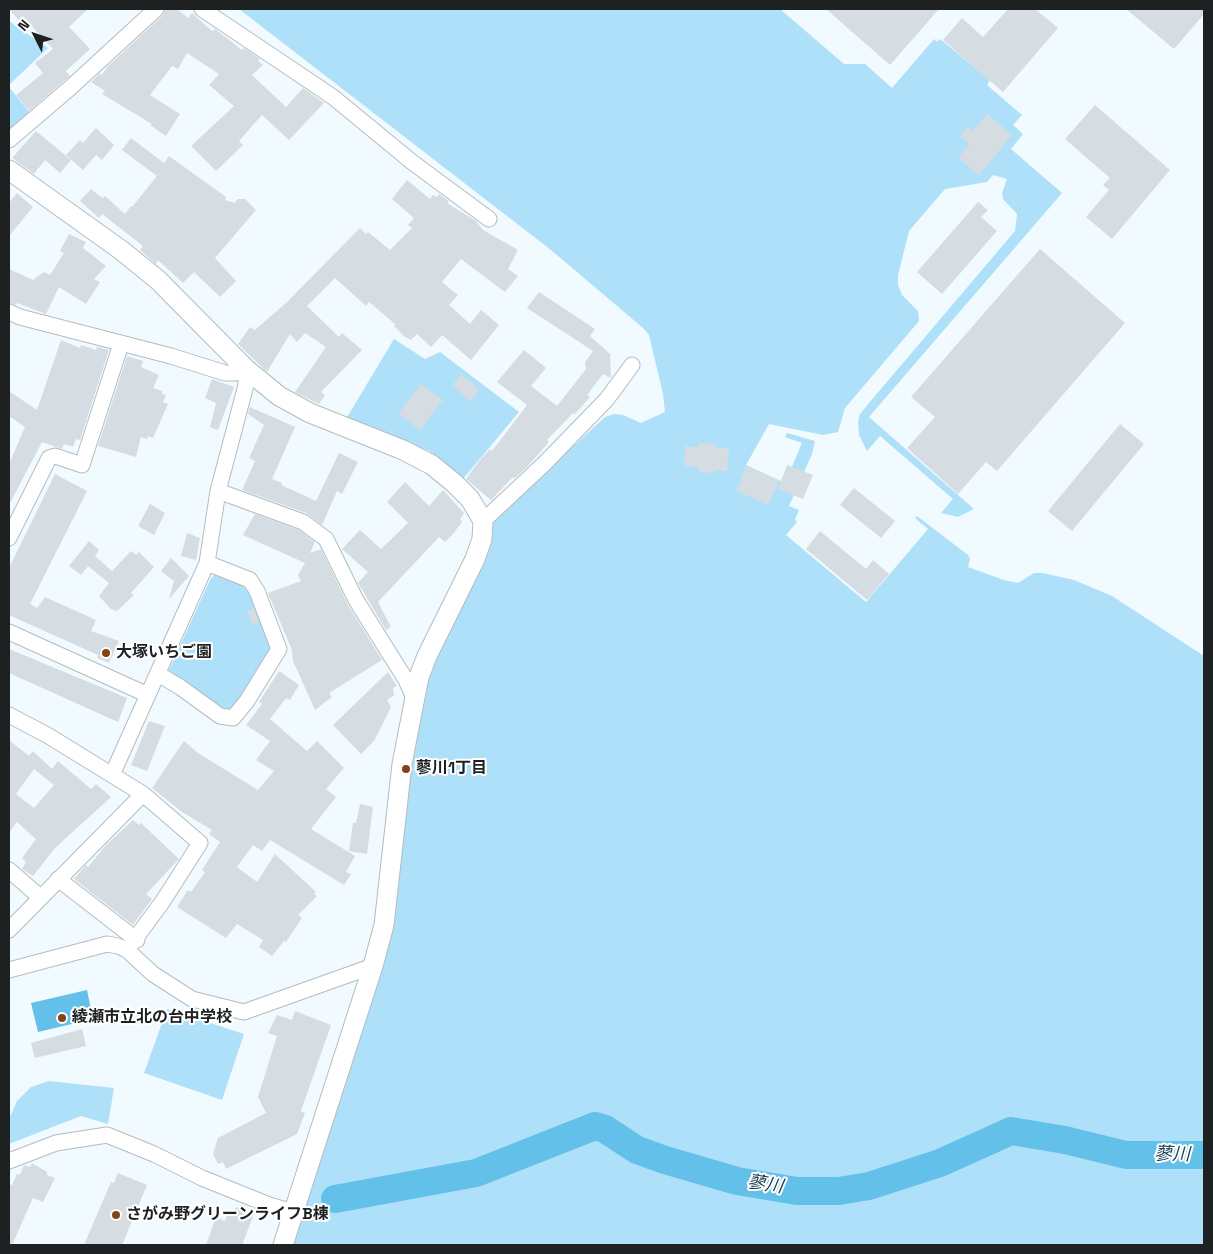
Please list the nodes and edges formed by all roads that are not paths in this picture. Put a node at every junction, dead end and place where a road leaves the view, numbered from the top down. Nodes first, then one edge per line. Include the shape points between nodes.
1 (156, 9) edge
2 (202, 9) edge
3 (9, 140) edge
4 (11, 175) edge
5 (489, 219) dead end
6 (9, 312) edge
7 (121, 344) junction
8 (632, 365) dead end
9 (246, 369) junction
10 (218, 491) junction
11 (483, 521) junction
12 (9, 538) edge
13 (207, 563) junction
14 (9, 632) edge
15 (158, 674) junction
16 (148, 695) junction
17 (414, 698) junction
18 (11, 720) edge
19 (112, 775) junction
20 (144, 794) junction
21 (9, 870) edge
22 (58, 879) junction
23 (40, 897) junction
24 (9, 930) edge
25 (132, 945) junction
26 (373, 966) junction
27 (9, 970) edge
28 (9, 1161) edge
29 (293, 1212) junction
30 (282, 1245) edge

1 - 3 street
2 - 5 street via 332,97
4 - 9 street via 121,250 158,280
6 - 7 street
7 - 9 street via 225,373
7 - 12 street via 82,465 55,456 49,458
8 - 11 street via 607,399
9 - 10 street via 246,385
9 - 11 street via 294,405 403,450 436,468 470,499
10 - 13 street
10 - 17 street via 303,522 326,540 356,600
11 - 17 street via 482,539 475,559 427,656
13 - 15 street
13 - 15 street via 250,580 279,649 233,718 220,716
14 - 16 street
15 - 16 street
16 - 19 street
17 - 26 street via 402,764 384,925
18 - 19 street
19 - 20 street
20 - 22 street
20 - 25 street via 200,842
21 - 23 street
22 - 23 street
22 - 25 street
23 - 24 street
25 - 26 street via 153,974 192,999 244,1012
25 - 27 street via 107,944
26 - 29 street
28 - 29 street via 56,1143 107,1135 202,1178
29 - 30 street

